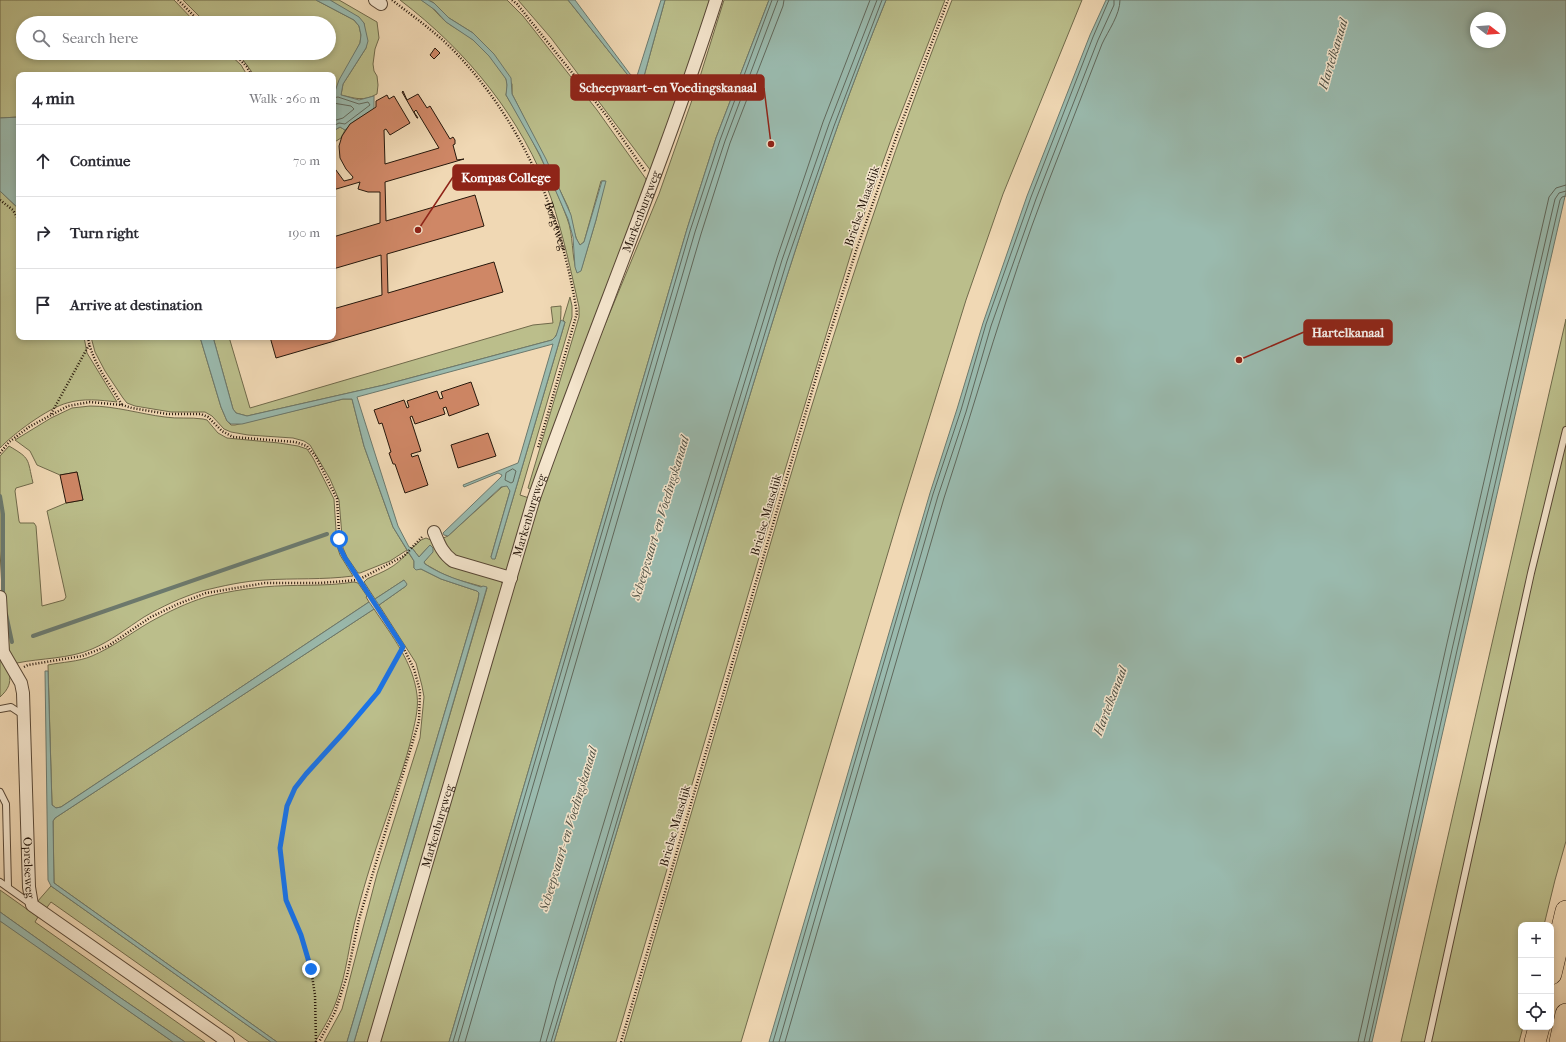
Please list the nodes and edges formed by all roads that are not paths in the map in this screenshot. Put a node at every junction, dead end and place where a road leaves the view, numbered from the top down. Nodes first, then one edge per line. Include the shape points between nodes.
1 (716, 0) edge
2 (1566, 430) edge
3 (434, 532) dead end
4 (511, 578) junction
5 (0, 597) edge
6 (1, 627) edge
7 (0, 709) edge
8 (23, 715) junction
9 (0, 792) edge
10 (0, 882) edge
11 (8, 887) junction
12 (32, 905) junction
13 (1566, 911) edge
14 (1554, 961) edge
15 (1566, 1014) edge
16 (1538, 1030) edge
17 (228, 1042) edge
18 (374, 1042) edge
19 (1428, 1042) edge
20 (1535, 1042) edge
21 (1560, 1042) edge

1 - 4 street, Markenburgweg via 653,180 534,498
2 - 19 lane
3 - 4 street via 441,550 453,561
4 - 18 street, Markenburgweg
5 - 6 street, Oprelseweg
6 - 8 street, Oprelseweg via 3,652 22,683
7 - 8 lane via 10,707
8 - 12 street, Oprelseweg via 29,887
9 - 11 lane via 6,804
10 - 11 lane
11 - 12 lane
12 - 17 street, Oprelseweg
13 - 14 highway
15 - 21 highway
16 - 20 highway

